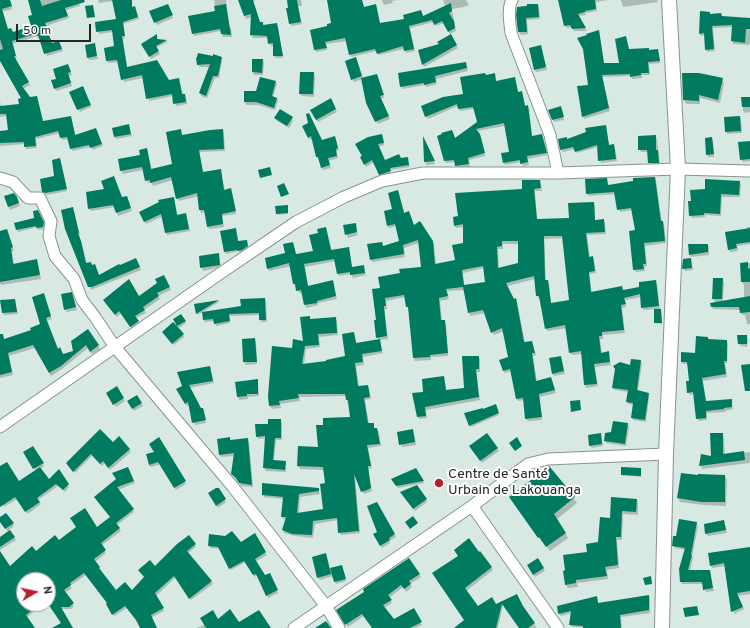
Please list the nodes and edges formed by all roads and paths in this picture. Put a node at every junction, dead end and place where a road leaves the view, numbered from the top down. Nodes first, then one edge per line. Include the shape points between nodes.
1 (512, 0) edge
2 (669, 0) edge
3 (678, 169) junction
4 (750, 172) edge
5 (558, 173) junction
6 (0, 178) edge
7 (115, 348) junction
8 (0, 427) edge
9 (666, 454) junction
10 (472, 506) junction
11 (326, 606) junction
12 (294, 628) edge
13 (339, 628) edge
14 (558, 628) edge
15 (662, 628) edge

1 - 5 street via 509,15 511,33 550,135
2 - 3 street
3 - 4 street
3 - 5 street
3 - 9 street
5 - 7 street via 422,173 382,181 296,222
6 - 7 street via 12,182 28,198 40,198 50,221 49,236 55,256 74,279 82,300
7 - 8 street
7 - 11 street via 233,487
9 - 10 street via 548,459 528,464
9 - 15 street
10 - 11 street
10 - 14 street
11 - 12 street
11 - 13 street

